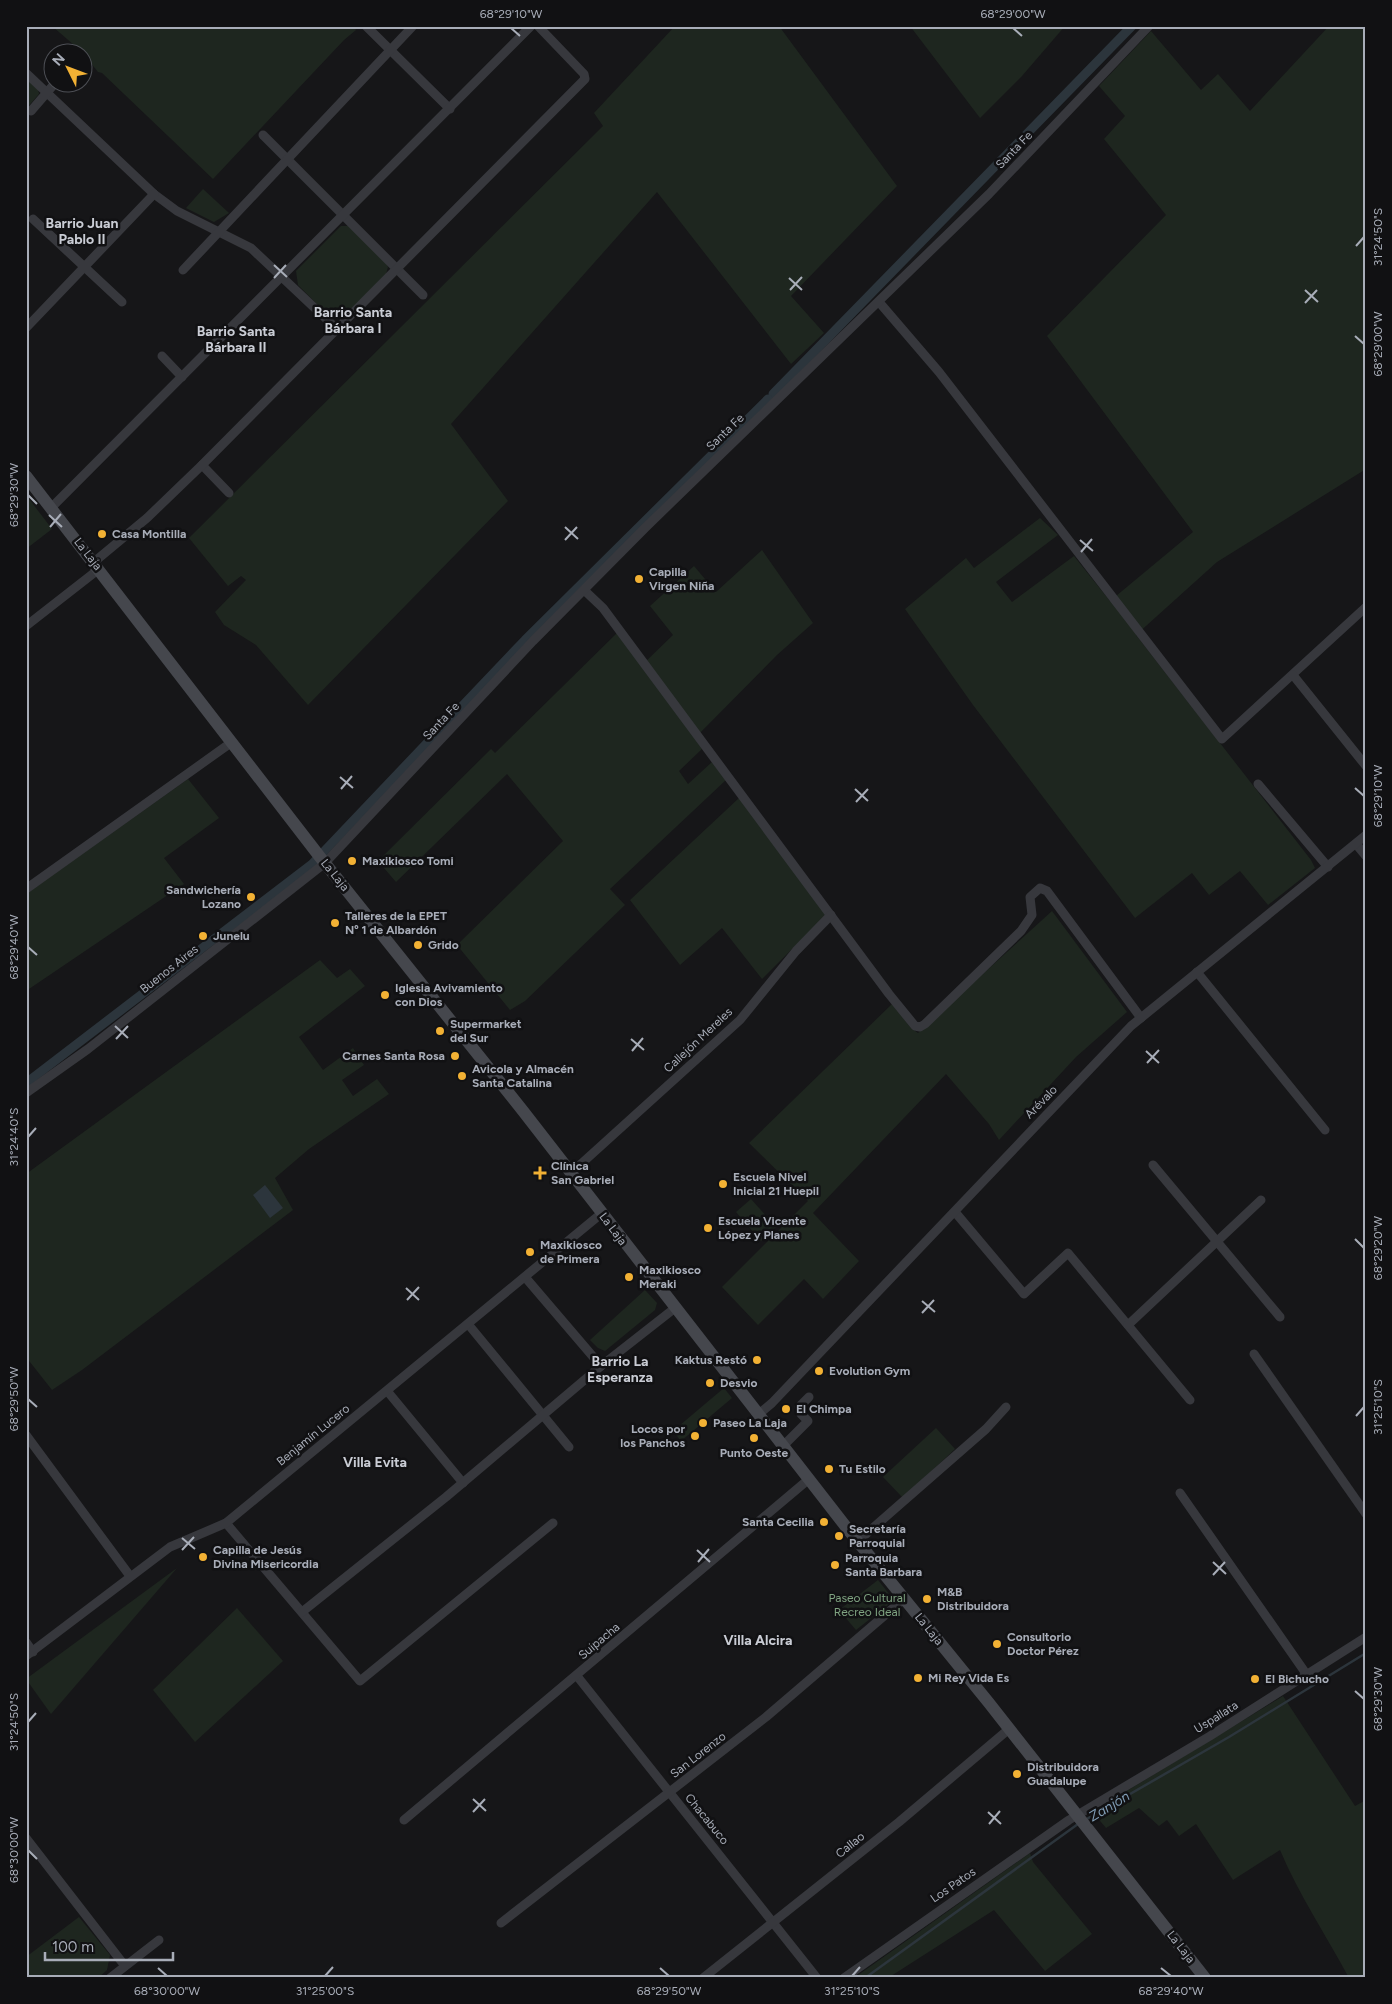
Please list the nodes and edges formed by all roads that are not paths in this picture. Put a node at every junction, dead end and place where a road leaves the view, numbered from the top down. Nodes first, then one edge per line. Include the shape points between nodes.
1 (366, 26) edge
2 (413, 26) edge
3 (531, 26) edge
4 (538, 26) edge
5 (1149, 26) edge
6 (390, 51) junction
7 (26, 74) edge
8 (47, 93) junction
9 (450, 109) junction
10 (31, 110) dead end
11 (263, 134) dead end
12 (288, 159) junction
13 (154, 194) junction
14 (345, 216) junction
15 (33, 219) dead end
16 (218, 232) junction
17 (85, 268) junction
18 (398, 269) junction
19 (183, 270) dead end
20 (283, 277) junction
21 (424, 295) dead end
22 (122, 302) dead end
23 (879, 302) junction
24 (26, 328) edge
25 (338, 330) junction
26 (162, 356) dead end
27 (182, 377) junction
28 (202, 465) junction
29 (26, 476) edge
30 (229, 493) dead end
31 (51, 508) junction
32 (96, 566) junction
33 (584, 590) junction
34 (1366, 607) edge
35 (26, 626) edge
36 (1293, 675) junction
37 (232, 742) junction
38 (1366, 766) edge
39 (1258, 784) dead end
40 (1366, 835) edge
41 (1356, 844) junction
42 (1366, 856) edge
43 (321, 858) junction
44 (1328, 867) junction
45 (26, 889) edge
46 (831, 915) junction
47 (1197, 972) junction
48 (1141, 1018) junction
49 (26, 1093) edge
50 (1325, 1130) dead end
51 (1153, 1165) dead end
52 (571, 1173) junction
53 (1261, 1200) dead end
54 (954, 1212) junction
55 (602, 1213) junction
56 (1217, 1241) junction
57 (525, 1277) junction
58 (675, 1308) junction
59 (1280, 1317) dead end
60 (468, 1324) junction
61 (1128, 1325) junction
62 (1254, 1354) dead end
63 (601, 1366) junction
64 (388, 1392) junction
65 (809, 1397) dead end
66 (1190, 1400) dead end
67 (1006, 1407) dead end
68 (759, 1414) junction
69 (543, 1416) junction
70 (26, 1435) edge
71 (783, 1446) junction
72 (569, 1447) dead end
73 (809, 1480) junction
74 (463, 1483) junction
75 (1180, 1493) dead end
76 (1366, 1514) edge
77 (226, 1523) junction
78 (553, 1523) dead end
79 (858, 1541) junction
80 (130, 1576) junction
81 (905, 1598) junction
82 (302, 1612) junction
83 (1366, 1637) edge
84 (26, 1642) edge
85 (30, 1654) edge
86 (577, 1676) junction
87 (1307, 1676) junction
88 (1009, 1729) junction
89 (670, 1793) junction
90 (1077, 1815) junction
91 (404, 1820) dead end
92 (26, 1838) edge
93 (773, 1922) junction
94 (501, 1923) dead end
95 (159, 1940) dead end
96 (125, 1966) junction
97 (1199, 1976) edge
98 (110, 1978) edge
99 (703, 1978) edge
100 (817, 1978) edge
101 (844, 1978) edge

1 - 6 street
2 - 6 street
3 - 9 street
4 - 18 street via 584,74 585,79
5 - 23 street, Santa Fe via 989,194
6 - 9 street
6 - 12 street
7 - 8 street
8 - 10 street
8 - 13 street
9 - 14 street
11 - 12 street
12 - 14 street
12 - 16 street
13 - 16 street via 177,211
13 - 17 street
14 - 18 street
14 - 20 street
15 - 17 street
16 - 19 street
16 - 20 street via 251,248
17 - 22 street
17 - 24 street
18 - 21 street
18 - 25 street
20 - 25 street
20 - 27 street
23 - 33 street, Santa Fe
23 - 36 street via 939,372 1222,739
25 - 28 street
26 - 27 street
27 - 31 street
28 - 30 street
28 - 32 street
29 - 31 main road, La Laja
31 - 32 main road, La Laja
32 - 35 street
32 - 37 main road, La Laja
33 - 43 street, Santa Fe
33 - 46 street via 603,608
34 - 36 street
36 - 38 street
37 - 43 main road, La Laja
37 - 45 street
39 - 44 street
40 - 41 street, Arévalo
41 - 42 street
41 - 44 street, Arévalo
43 - 49 street, Buenos Aires via 88,1049
43 - 52 main road, La Laja
44 - 47 street, Arévalo
46 - 48 street via 889,994 915,1026 920,1027 1029,922 1032,914 1030,897 1040,888 1047,891
46 - 52 street, Callejón Mereles via 796,951 740,1020
47 - 48 street, Arévalo
47 - 50 street
48 - 54 street, Arévalo
51 - 56 street
52 - 55 main road, La Laja
53 - 56 street
54 - 61 street via 1024,1294 1068,1253
54 - 68 street, Arévalo
55 - 57 street, Benjamín Lucero
55 - 58 main road, La Laja
56 - 59 street
56 - 61 street
57 - 60 street, Benjamín Lucero
57 - 63 street
58 - 63 street
58 - 68 main road, La Laja
60 - 64 street, Benjamín Lucero
60 - 69 street
61 - 66 street
62 - 76 street
63 - 69 street
64 - 74 street
64 - 77 street, Benjamín Lucero
65 - 71 street via 799,1407 808,1421
67 - 79 street via 986,1429
68 - 71 main road, La Laja
69 - 72 street
69 - 74 street
70 - 80 street
71 - 73 main road, La Laja
73 - 79 main road, La Laja
73 - 86 street, Suipacha
74 - 82 street
75 - 87 street
77 - 80 street, Benjamín Lucero via 170,1547
77 - 82 street
78 - 82 street via 360,1681
79 - 81 main road, La Laja
80 - 85 street, Benjamín Lucero
81 - 88 main road, La Laja
81 - 89 street, San Lorenzo via 766,1717
83 - 87 street, Uspallata
84 - 85 street
86 - 89 street, Chacabuco
86 - 91 street, Suipacha
87 - 90 street, Uspallata
88 - 90 main road, La Laja
88 - 93 street, Callao
89 - 93 street, Chacabuco
89 - 94 street, San Lorenzo
90 - 97 main road, La Laja
90 - 101 street, Los Patos
92 - 96 street
93 - 99 street, Callao
93 - 100 street, Chacabuco
95 - 96 street
96 - 98 street

